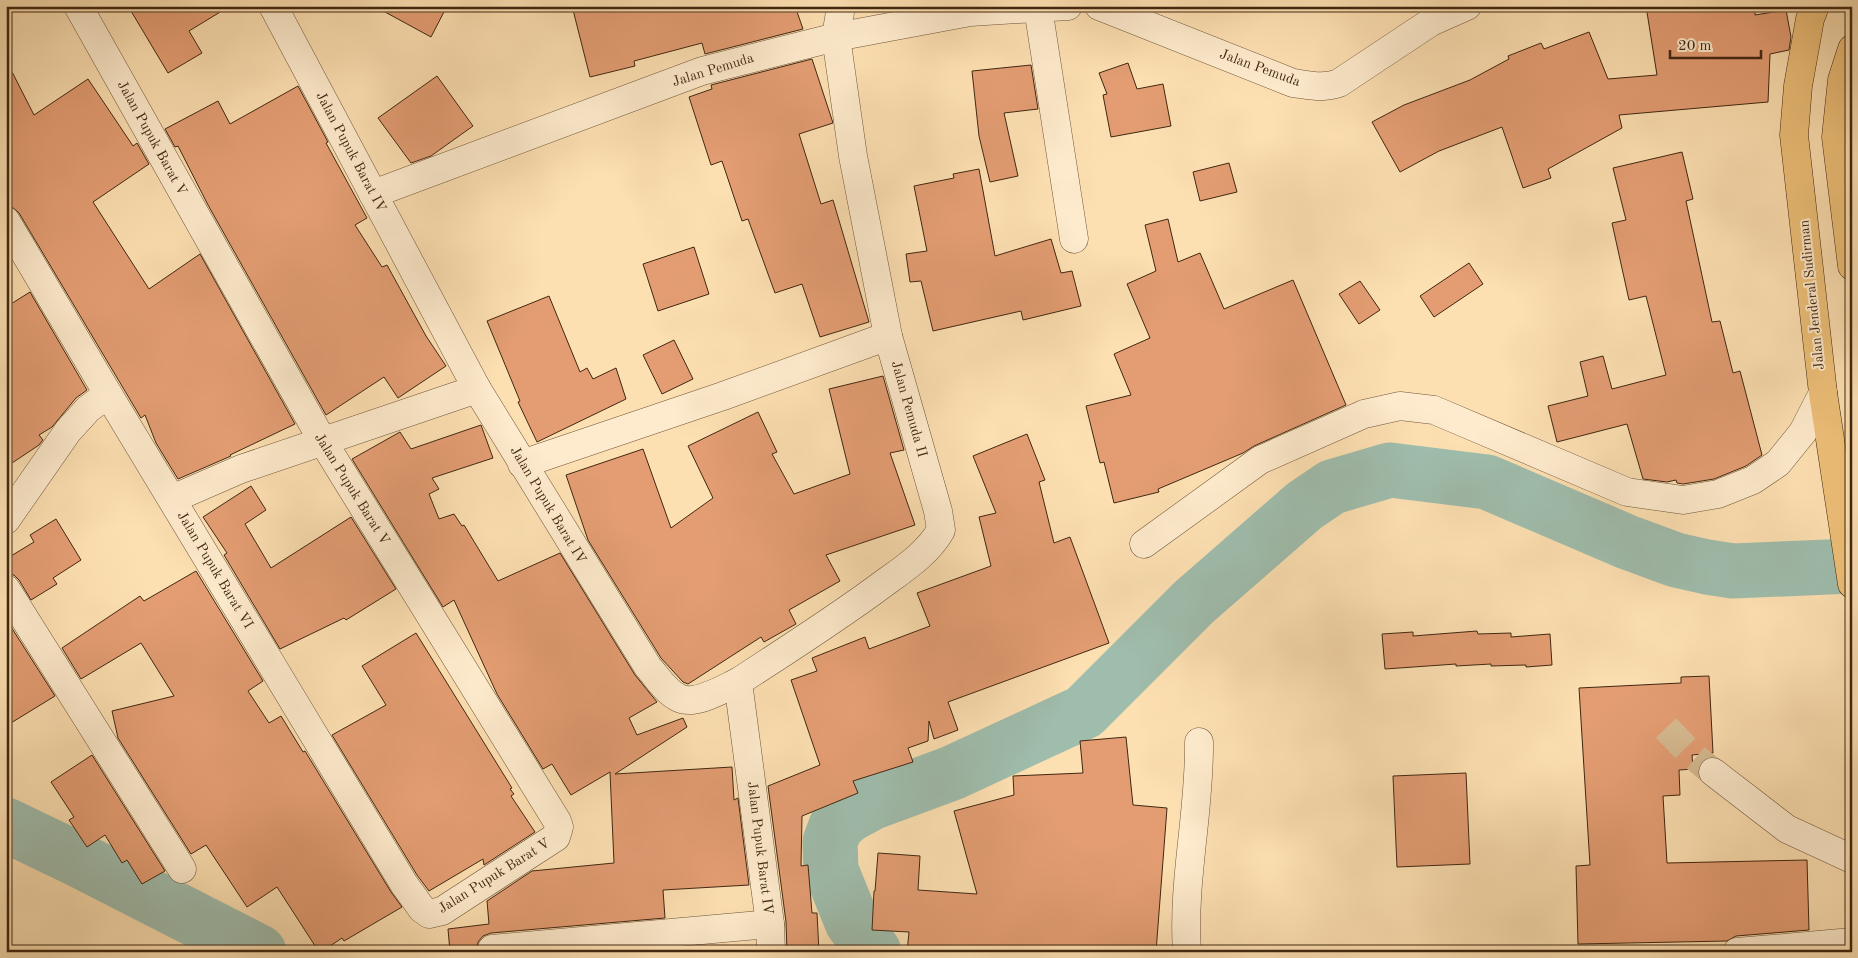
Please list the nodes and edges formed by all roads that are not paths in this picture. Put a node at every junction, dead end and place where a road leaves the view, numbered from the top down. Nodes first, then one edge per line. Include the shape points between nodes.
1 (78, 6) edge
2 (273, 6) edge
3 (841, 6) edge
4 (1068, 6) edge
5 (1099, 6) edge
6 (1467, 6) edge
7 (1815, 6) edge
8 (1038, 8) junction
9 (836, 37) junction
10 (1852, 49) edge
11 (373, 194) junction
12 (6, 221) edge
13 (1074, 239) dead end
14 (1852, 266) edge
15 (888, 336) junction
16 (477, 389) junction
17 (108, 394) junction
18 (1823, 394) junction
19 (322, 440) junction
20 (522, 464) junction
21 (172, 499) junction
22 (6, 520) edge
23 (1144, 544) dead end
24 (1852, 584) edge
25 (6, 590) edge
26 (738, 682) junction
27 (1198, 742) dead end
28 (1713, 772) tunnel mouth
29 (1852, 859) edge
30 (182, 869) dead end
31 (429, 914) joint
32 (770, 924) junction
33 (1852, 942) edge
34 (492, 948) dead end
35 (771, 952) edge
36 (1187, 952) edge
37 (1737, 952) edge

1 - 19 street, Jalan Pupuk Barat V
2 - 11 street, Jalan Pupuk Barat IV
3 - 9 street, Jalan Pemuda II
4 - 8 street, Jalan Pemuda
5 - 6 street, Jalan Pemuda via 1293,83 1323,87 1339,83 1431,22
7 - 18 highway, Jalan Jenderal Sudirman via 1798,86 1794,135
8 - 9 street, Jalan Pemuda via 970,12
8 - 13 street
9 - 11 street, Jalan Pemuda via 702,71
9 - 15 street, Jalan Pemuda II via 853,156
10 - 14 highway via 1842,80 1836,137
11 - 16 street, Jalan Pupuk Barat IV
12 - 17 street, Jalan Pupuk Barat VI
15 - 20 street
15 - 26 street, Jalan Pemuda II via 941,530 935,542 919,557 848,610
16 - 19 street
16 - 20 street, Jalan Pupuk Barat IV
17 - 21 street, Jalan Pupuk Barat VI
17 - 22 street via 88,409 68,431
18 - 23 street via 1803,432 1778,463 1753,480 1718,494 1683,500 1627,492 1434,410 1400,406 1364,414 1260,460
18 - 24 highway, Jalan Jenderal Sudirman
19 - 21 street via 241,469
19 - 31 street, Jalan Pupuk Barat V via 559,827 556,837 546,844 452,905
20 - 26 street, Jalan Pupuk Barat IV via 648,667 670,692 680,699 692,700
21 - 31 street, Jalan Pupuk Barat VI via 404,884
25 - 30 street
26 - 32 street, Jalan Pupuk Barat IV
27 - 36 street via 1198,782 1186,913
28 - 29 street via 1787,829
32 - 34 street
32 - 35 street, Jalan Pupuk Barat IV
33 - 37 street

